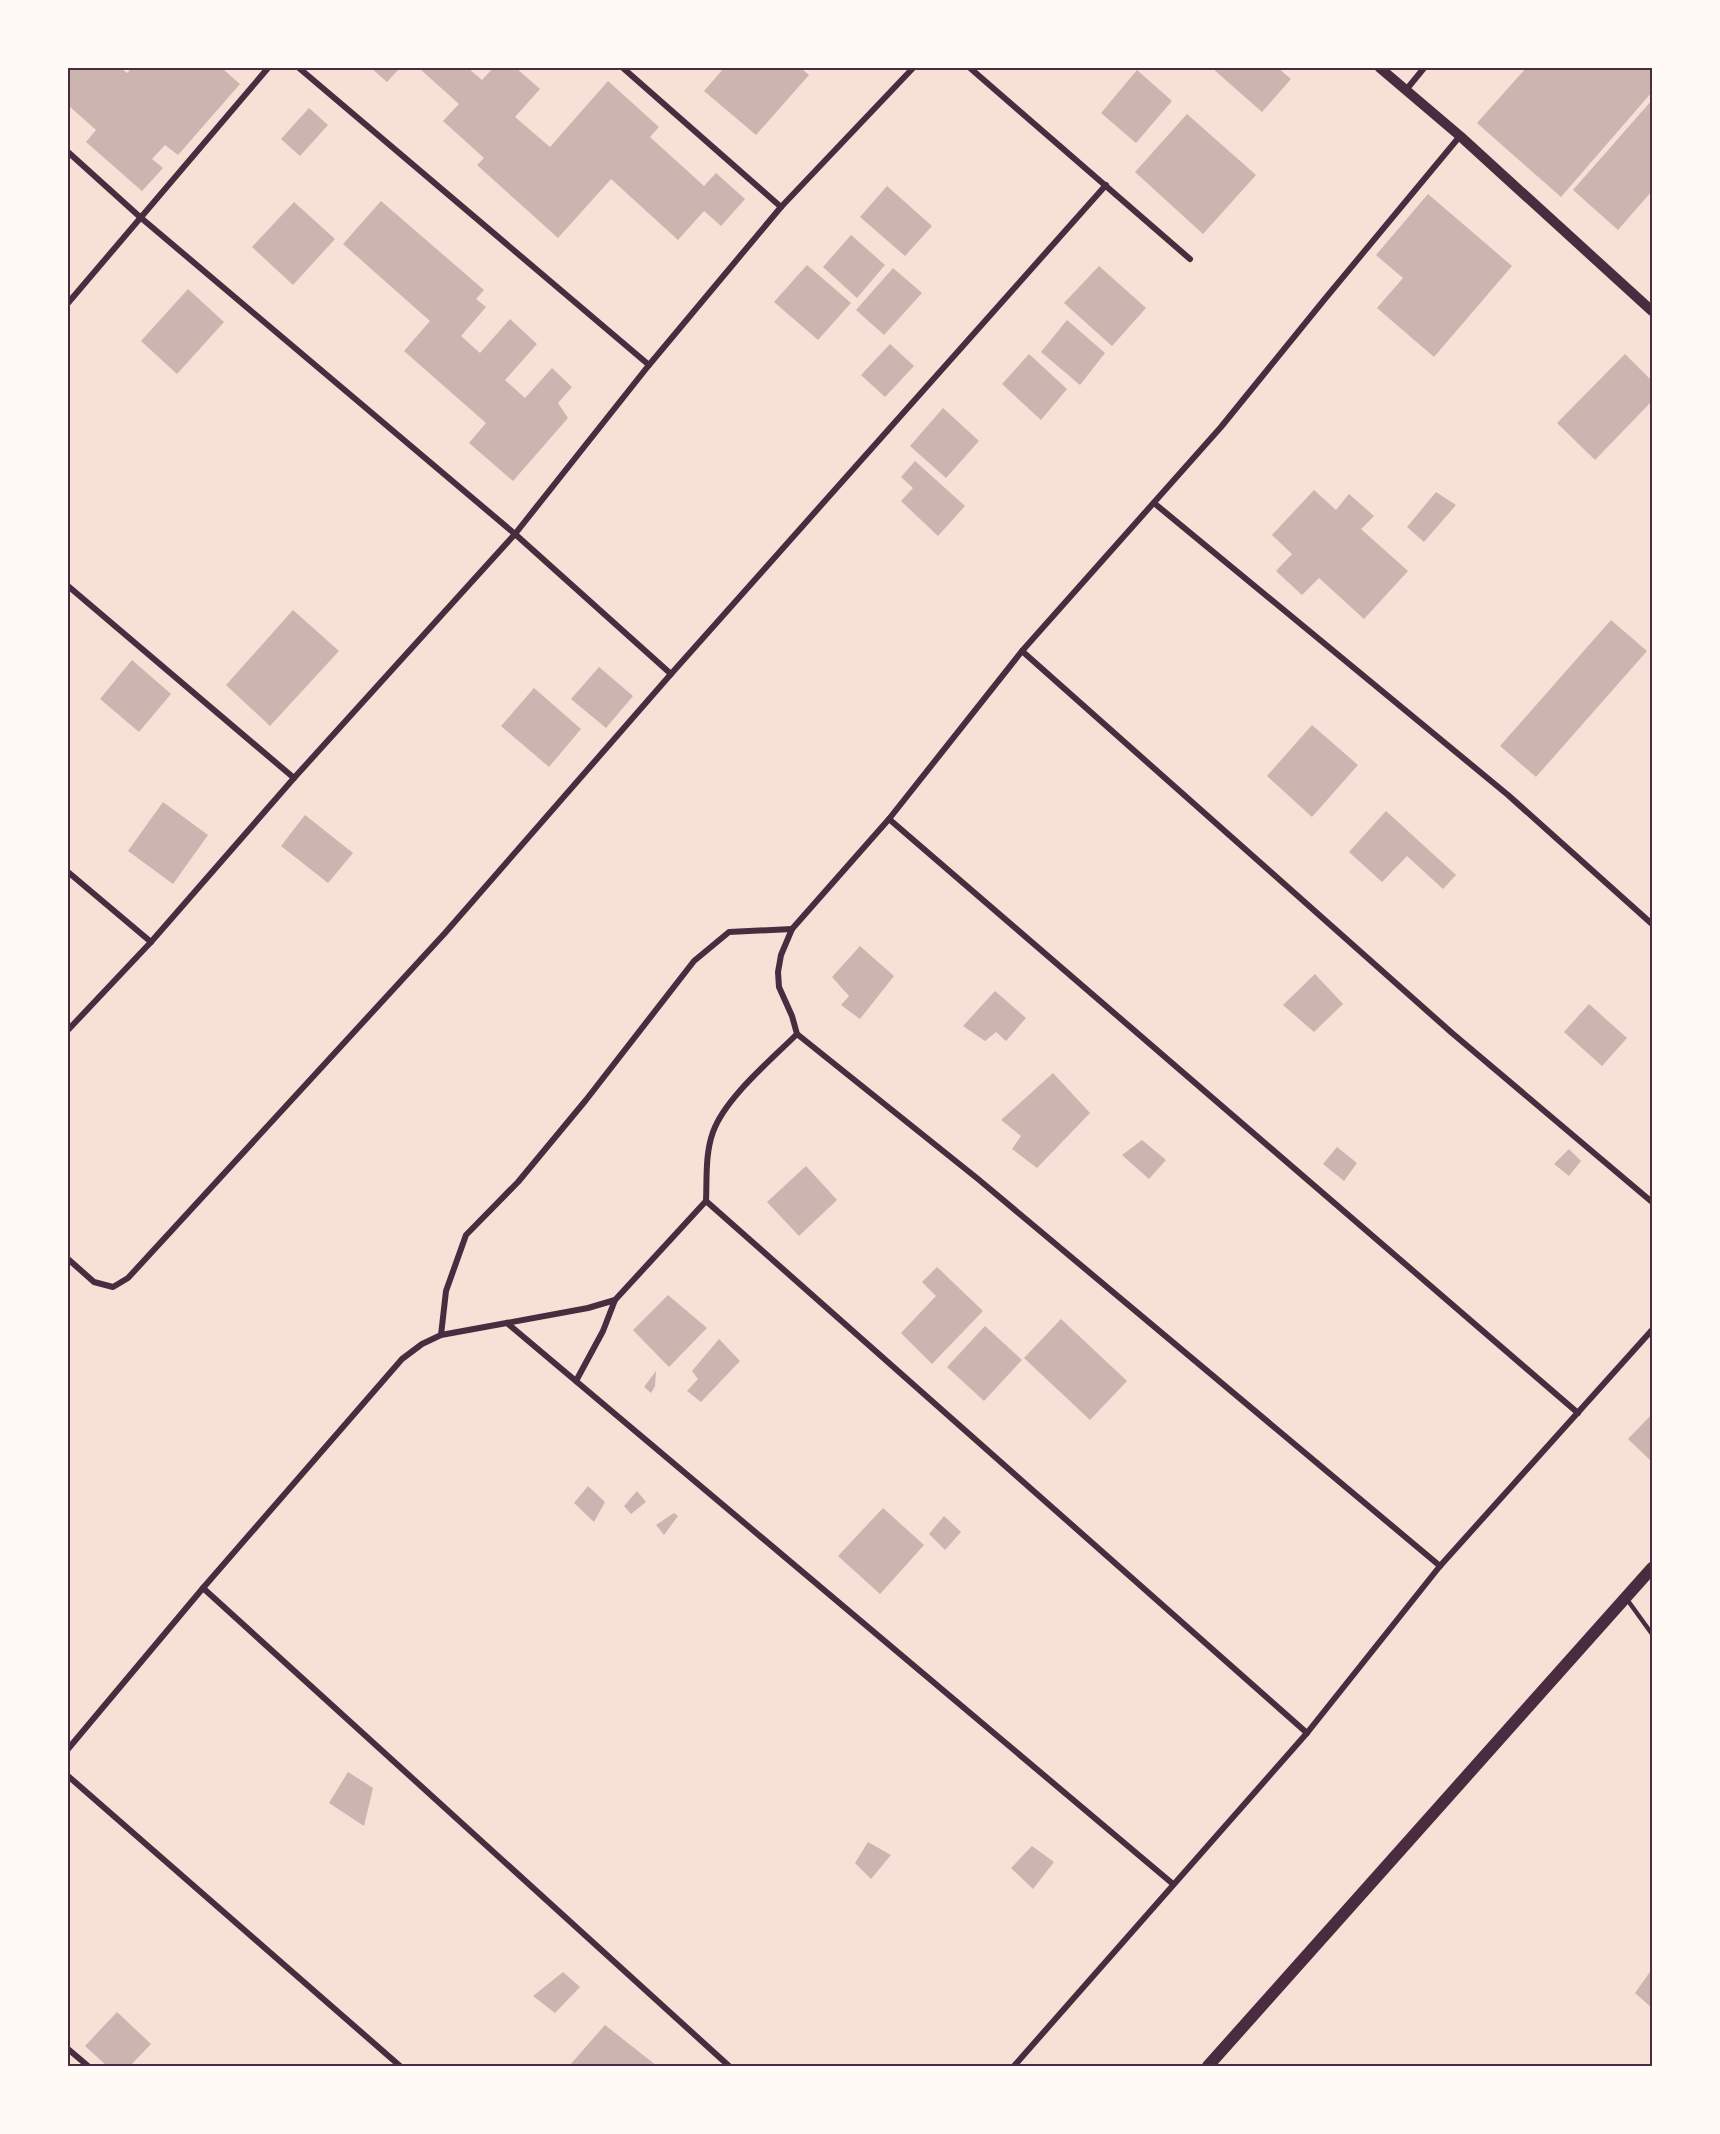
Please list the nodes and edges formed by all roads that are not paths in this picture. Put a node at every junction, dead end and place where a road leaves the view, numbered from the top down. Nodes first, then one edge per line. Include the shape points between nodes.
1 (268, 68) edge
2 (299, 68) edge
3 (623, 68) edge
4 (913, 68) edge
5 (970, 68) edge
6 (1380, 68) edge
7 (1424, 68) edge
8 (1406, 90) junction
9 (1460, 136) junction
10 (68, 152) edge
11 (1106, 185) junction
12 (781, 207) junction
13 (140, 217) junction
14 (1190, 259) dead end
15 (68, 303) edge
16 (1653, 311) edge
17 (649, 365) junction
18 (1154, 504) junction
19 (515, 534) junction
20 (68, 586) edge
21 (1022, 651) junction
22 (672, 674) junction
23 (294, 778) junction
24 (890, 819) junction
25 (68, 872) edge
26 (1653, 924) edge
27 (792, 929) junction
28 (151, 942) junction
29 (68, 1030) edge
30 (796, 1034) junction
31 (706, 1201) junction
32 (1653, 1202) edge
33 (68, 1259) edge
34 (615, 1300) junction
35 (507, 1323) junction
36 (1653, 1330) edge
37 (441, 1335) junction
38 (576, 1381) junction
39 (1578, 1413) junction
40 (1440, 1566) junction
41 (1653, 1568) edge
42 (203, 1588) junction
43 (1626, 1598) junction
44 (1653, 1634) edge
45 (1307, 1733) junction
46 (68, 1749) edge
47 (68, 1776) edge
48 (1173, 1884) junction
49 (68, 2049) edge
50 (88, 2067) edge
51 (400, 2067) edge
52 (729, 2067) edge
53 (1014, 2067) edge
54 (1208, 2067) edge

1 - 13 street
2 - 17 street
3 - 12 street
4 - 12 street
5 - 11 street
6 - 8 street
7 - 8 street
8 - 9 street
9 - 16 street
9 - 18 street
10 - 13 street
11 - 14 street
11 - 22 street
12 - 17 street
13 - 15 street
13 - 19 street
17 - 19 street
18 - 21 street
18 - 26 street via 1508,795
19 - 22 street
19 - 23 street
20 - 23 street
21 - 24 street
21 - 32 street via 1452,1033
22 - 33 street via 445,933 128,1278 113,1287 94,1282
23 - 28 street
24 - 27 street
24 - 39 street
25 - 28 street
27 - 30 street via 778,972 779,987
27 - 37 street via 729,932 694,961 518,1182 466,1235 446,1291
28 - 29 street
30 - 31 street via 731,1101 718,1121 708,1156
30 - 40 street via 978,1179
31 - 34 street
31 - 45 street
34 - 35 street
34 - 38 street
35 - 37 street
35 - 38 street
36 - 39 street
37 - 42 street via 402,1359
38 - 48 street
39 - 40 street
40 - 45 street
41 - 43 main road
42 - 46 street
42 - 52 street
43 - 44 lane
43 - 54 main road
45 - 48 street
47 - 51 street
48 - 53 street
49 - 50 street

